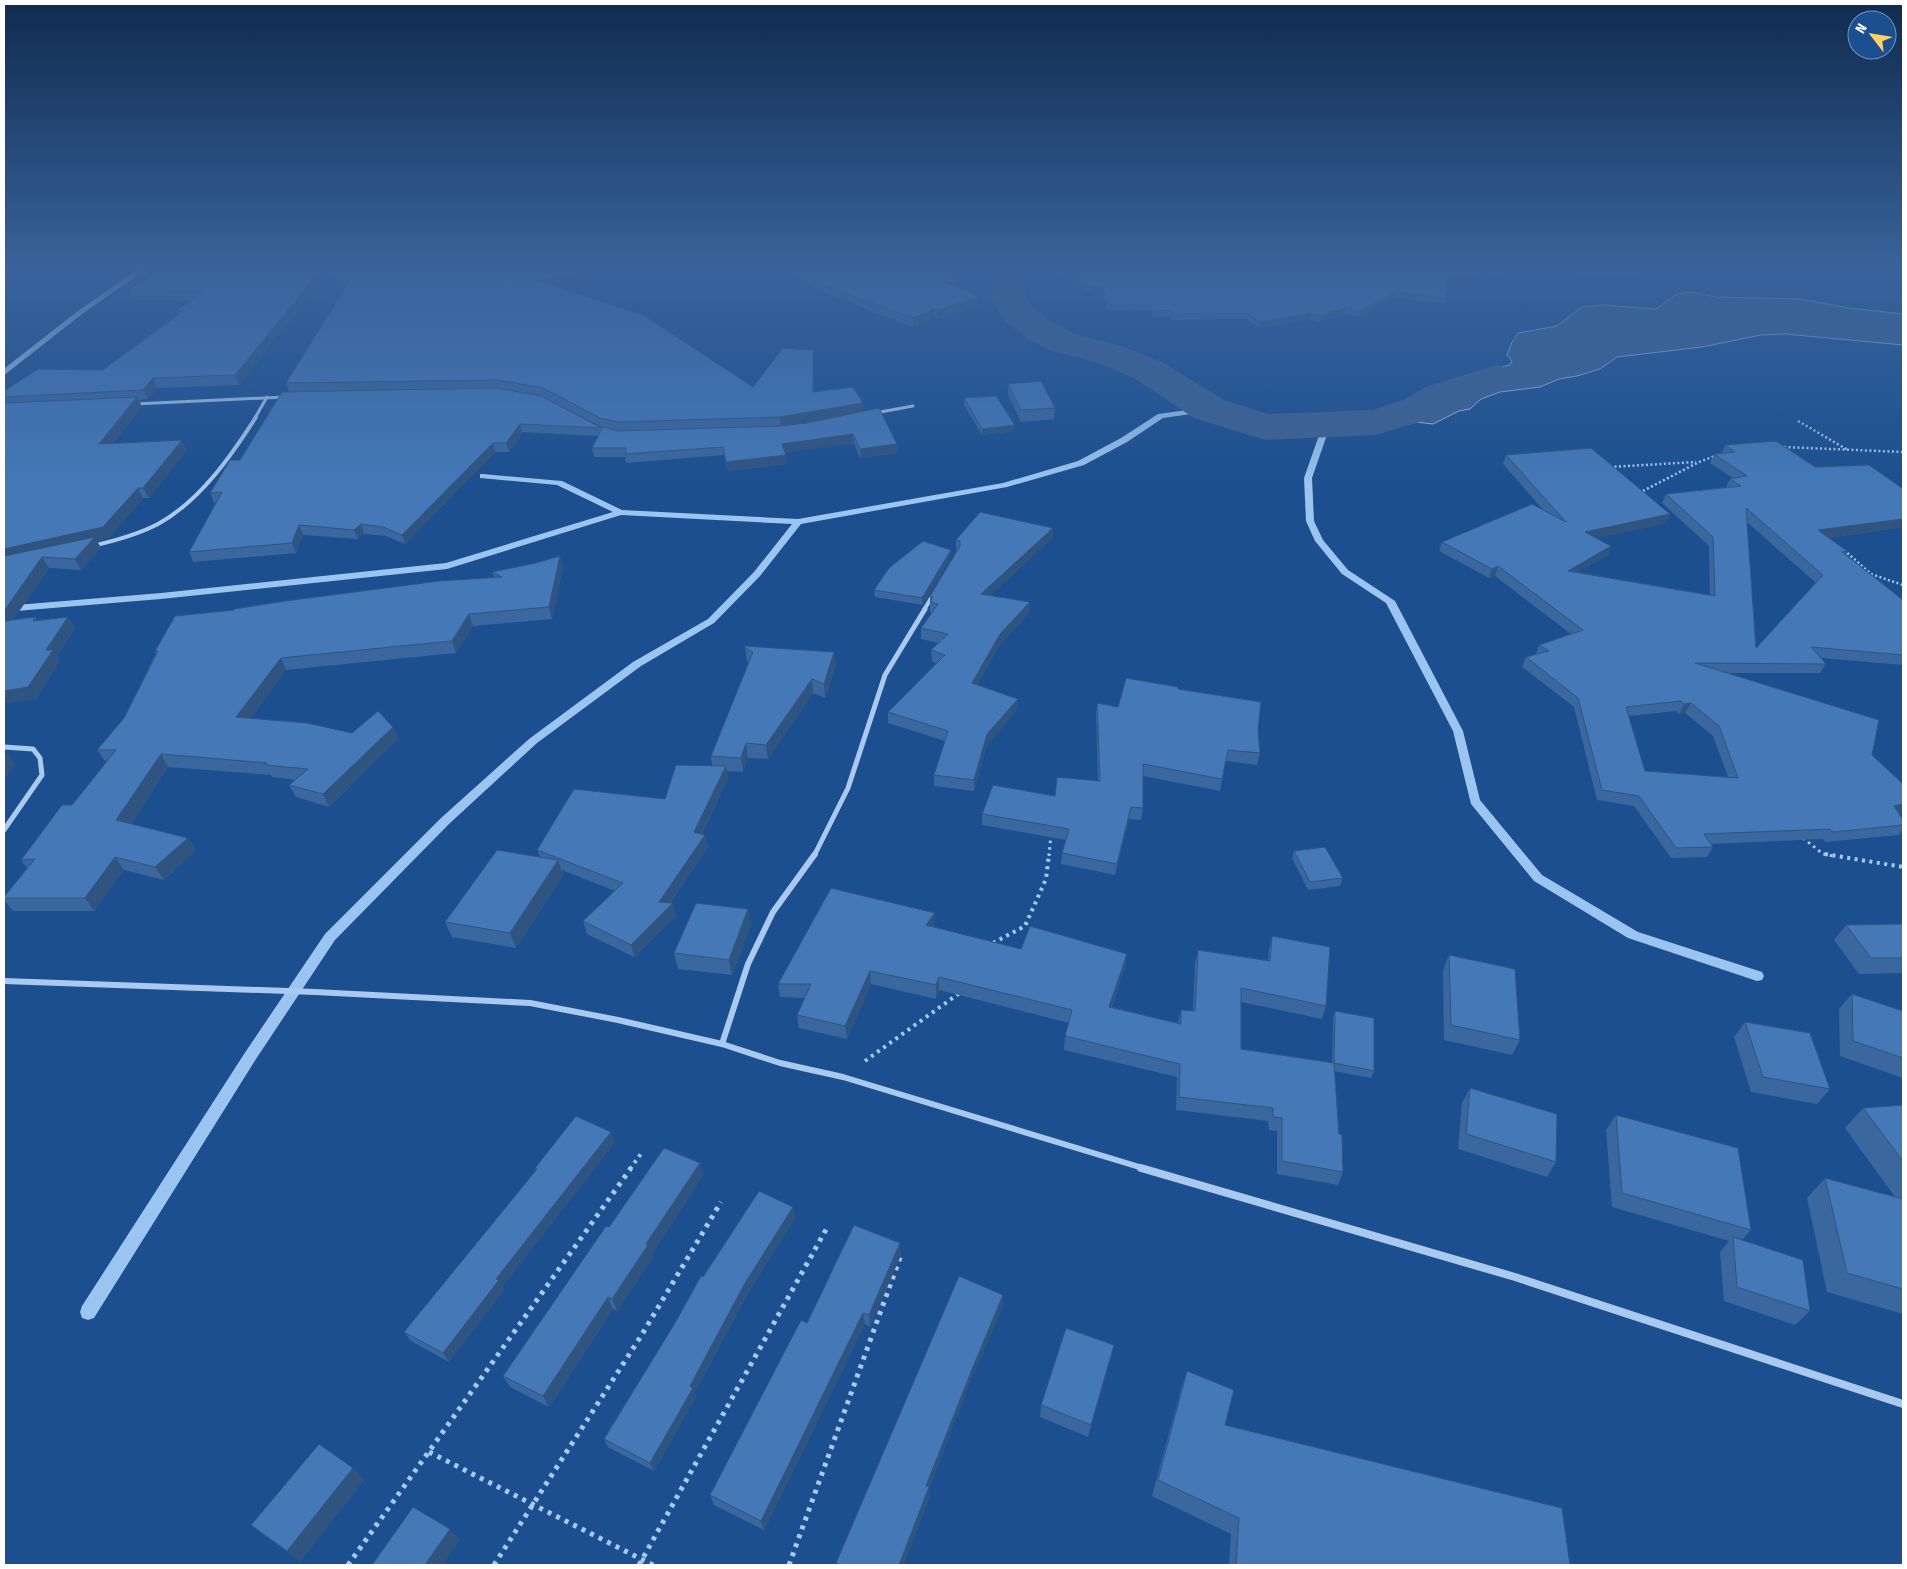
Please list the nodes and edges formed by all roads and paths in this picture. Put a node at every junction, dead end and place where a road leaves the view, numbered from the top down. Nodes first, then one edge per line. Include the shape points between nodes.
1 (45, 340) edge
2 (4, 372) edge
3 (267, 397) junction
4 (286, 397) edge
5 (124, 404) edge
6 (913, 406) dead end
7 (866, 415) edge
8 (1798, 421) dead end
9 (1782, 447) edge
10 (1849, 450) junction
11 (1903, 452) edge
12 (1721, 454) edge
13 (1699, 462) junction
14 (1608, 467) edge
15 (1637, 494) edge
16 (89, 547) edge
17 (1842, 548) edge
18 (1903, 585) edge
19 (937, 589) edge
20 (4, 747) edge
21 (1052, 825) edge
22 (4, 830) edge
23 (1796, 832) edge
24 (1903, 867) edge
25 (985, 947) edge
26 (4, 981) edge
27 (963, 986) edge
28 (722, 1044) junction
29 (843, 1077) junction
30 (643, 1151) dead end
31 (721, 1202) dead end
32 (828, 1226) dead end
33 (901, 1255) dead end
34 (1903, 1404) edge
35 (429, 1452) junction
36 (533, 1505) junction
37 (642, 1559) junction
38 (348, 1565) edge
39 (494, 1565) edge
40 (639, 1565) edge
41 (653, 1565) edge
42 (790, 1565) edge

1 - 2 street
3 - 4 street
3 - 5 street
3 - 16 street via 248,432 208,482 173,514 143,530
6 - 7 street
8 - 10 path
9 - 10 path
10 - 11 path
12 - 13 path
13 - 14 path
13 - 15 path
17 - 18 path via 1871,574
19 - 28 street via 886,675 848,788 817,852 773,912 748,964
20 - 22 street via 33,749 40,758 42,775
21 - 25 path via 1046,879 1025,926
23 - 24 path via 1823,854
26 - 28 street via 530,1004
27 - 29 path via 960,995
28 - 29 street via 780,1063
29 - 34 street via 1515,1277
30 - 35 path
31 - 36 path via 641,1336
32 - 37 path
33 - 42 path
35 - 36 path
35 - 38 path
36 - 37 path
36 - 39 path
37 - 40 path
37 - 41 path

